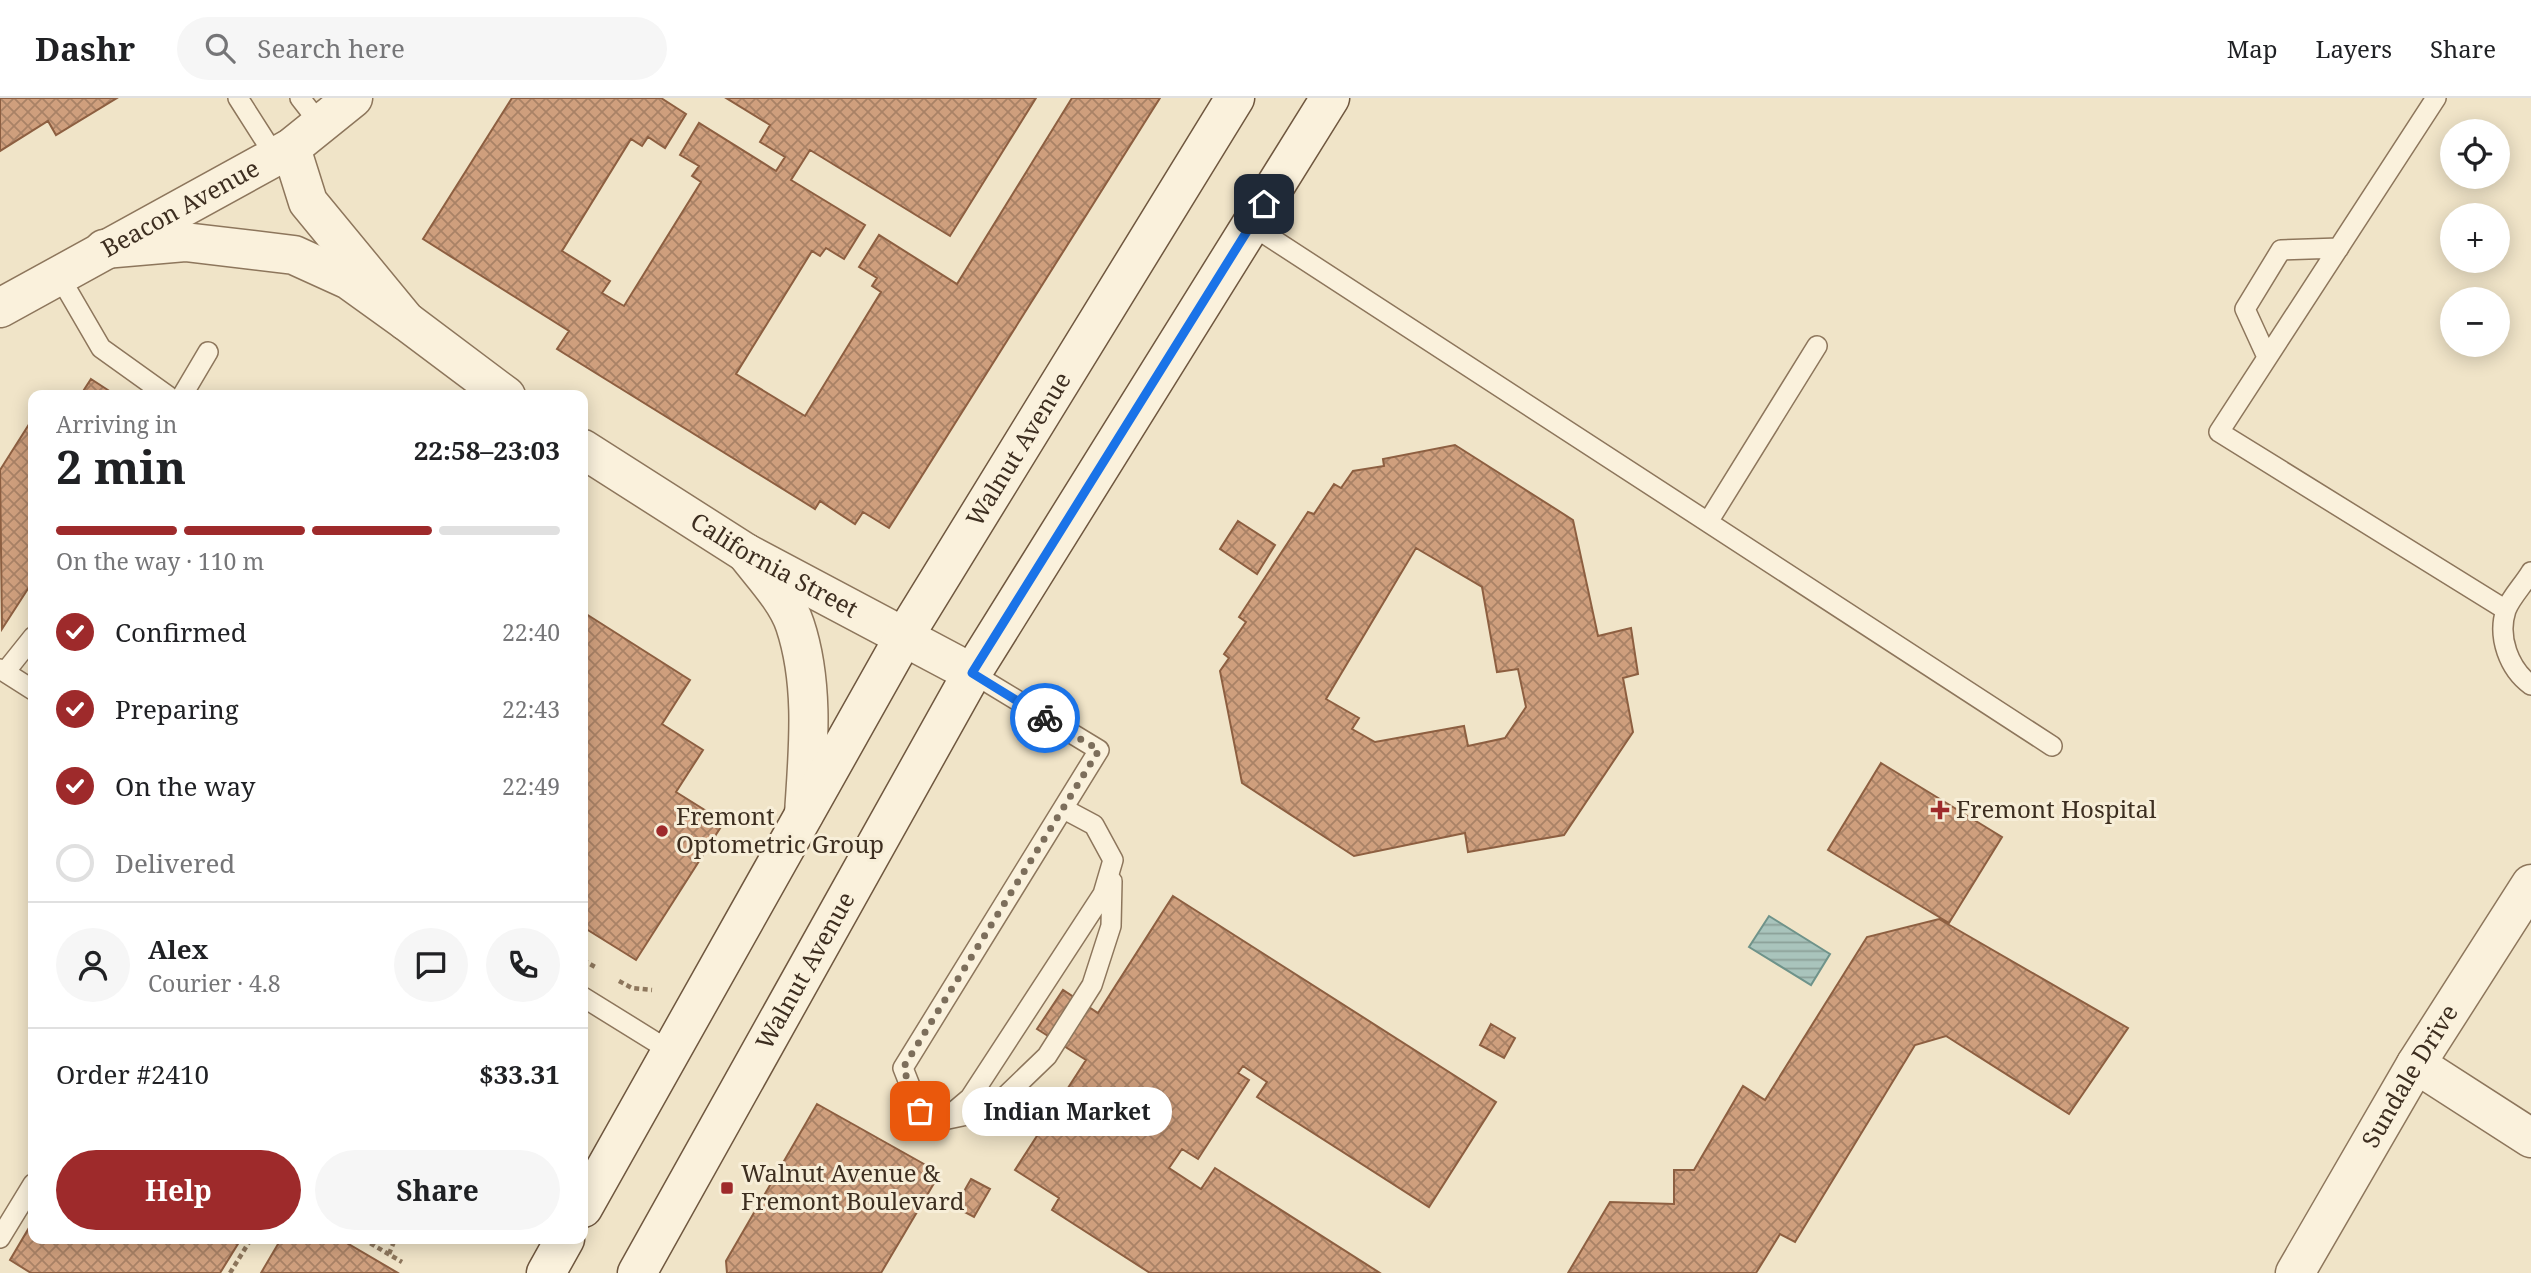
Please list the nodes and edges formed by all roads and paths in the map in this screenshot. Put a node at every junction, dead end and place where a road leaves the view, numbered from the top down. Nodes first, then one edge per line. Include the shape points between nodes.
1 (238, 98) edge
2 (353, 98) edge
3 (1236, 98) edge
4 (1330, 98) edge
5 (2436, 98) edge
6 (310, 111) edge
7 (283, 152) junction
8 (1251, 225) junction
9 (2339, 248) junction
10 (104, 249) junction
11 (58, 274) junction
12 (0, 307) edge
13 (406, 321) junction
14 (1817, 346) dead end
15 (208, 352) dead end
16 (2267, 357) junction
17 (160, 390) edge
18 (186, 390) edge
19 (498, 390) edge
20 (588, 452) edge
21 (1708, 522) junction
22 (746, 553) junction
23 (2531, 572) edge
24 (2506, 610) junction
25 (905, 635) junction
26 (28, 642) edge
27 (3, 670) edge
28 (972, 673) junction
29 (2531, 685) edge
30 (28, 688) edge
31 (2052, 746) dead end
32 (1064, 809) junction
33 (804, 814) junction
34 (1113, 860) junction
35 (2531, 884) edge
36 (588, 963) edge
37 (602, 971) dead end
38 (612, 977) dead end
39 (652, 990) dead end
40 (588, 1000) edge
41 (670, 1051) junction
42 (2416, 1064) junction
43 (944, 1120) junction
44 (2531, 1138) edge
45 (28, 1192) edge
46 (588, 1199) edge
47 (0, 1238) edge
48 (248, 1244) edge
49 (372, 1244) edge
50 (393, 1244) edge
51 (562, 1244) edge
52 (389, 1254) junction
53 (402, 1262) dead end
54 (230, 1273) edge
55 (546, 1273) edge
56 (636, 1273) edge
57 (2295, 1273) edge

1 - 7 lane
2 - 6 main road, Beacon Avenue
3 - 25 main road, Walnut Avenue
4 - 8 main road, Walnut Avenue
5 - 9 lane
6 - 7 main road, Beacon Avenue
7 - 10 main road, Beacon Avenue
7 - 13 main road via 308,202
8 - 21 lane
8 - 28 main road, Walnut Avenue
9 - 16 lane
9 - 16 lane via 2281,250 2245,309
10 - 11 main road, Beacon Avenue
10 - 13 main road via 185,242 294,256 349,280
11 - 12 main road, Beacon Avenue
11 - 17 lane via 101,348
13 - 19 main road
14 - 21 lane
15 - 18 lane
16 - 24 lane via 2219,432
20 - 22 main road, California Street
21 - 31 lane
22 - 25 main road, California Street
22 - 33 main road via 795,623 807,688
23 - 24 lane
24 - 29 lane via 2504,640 2510,661
25 - 28 main road, California Street
25 - 33 main road, Walnut Avenue
26 - 27 lane
27 - 30 lane
28 - 32 lane via 1099,750
28 - 56 main road, Walnut Avenue
32 - 34 lane via 1094,825
32 - 43 lane via 903,1068 920,1111
33 - 41 main road, Walnut Avenue
34 - 43 lane via 1103,894 1015,1030 970,1098
34 - 43 lane via 1111,926 1096,973 1047,1056 991,1110
35 - 42 main road, Sundale Drive
36 - 37 path
38 - 39 path via 632,988
40 - 41 lane
41 - 46 main road, Walnut Avenue
42 - 44 main road
42 - 57 main road, Sundale Drive
45 - 47 lane
48 - 54 path
49 - 52 path
50 - 52 path
51 - 55 main road
52 - 53 path

